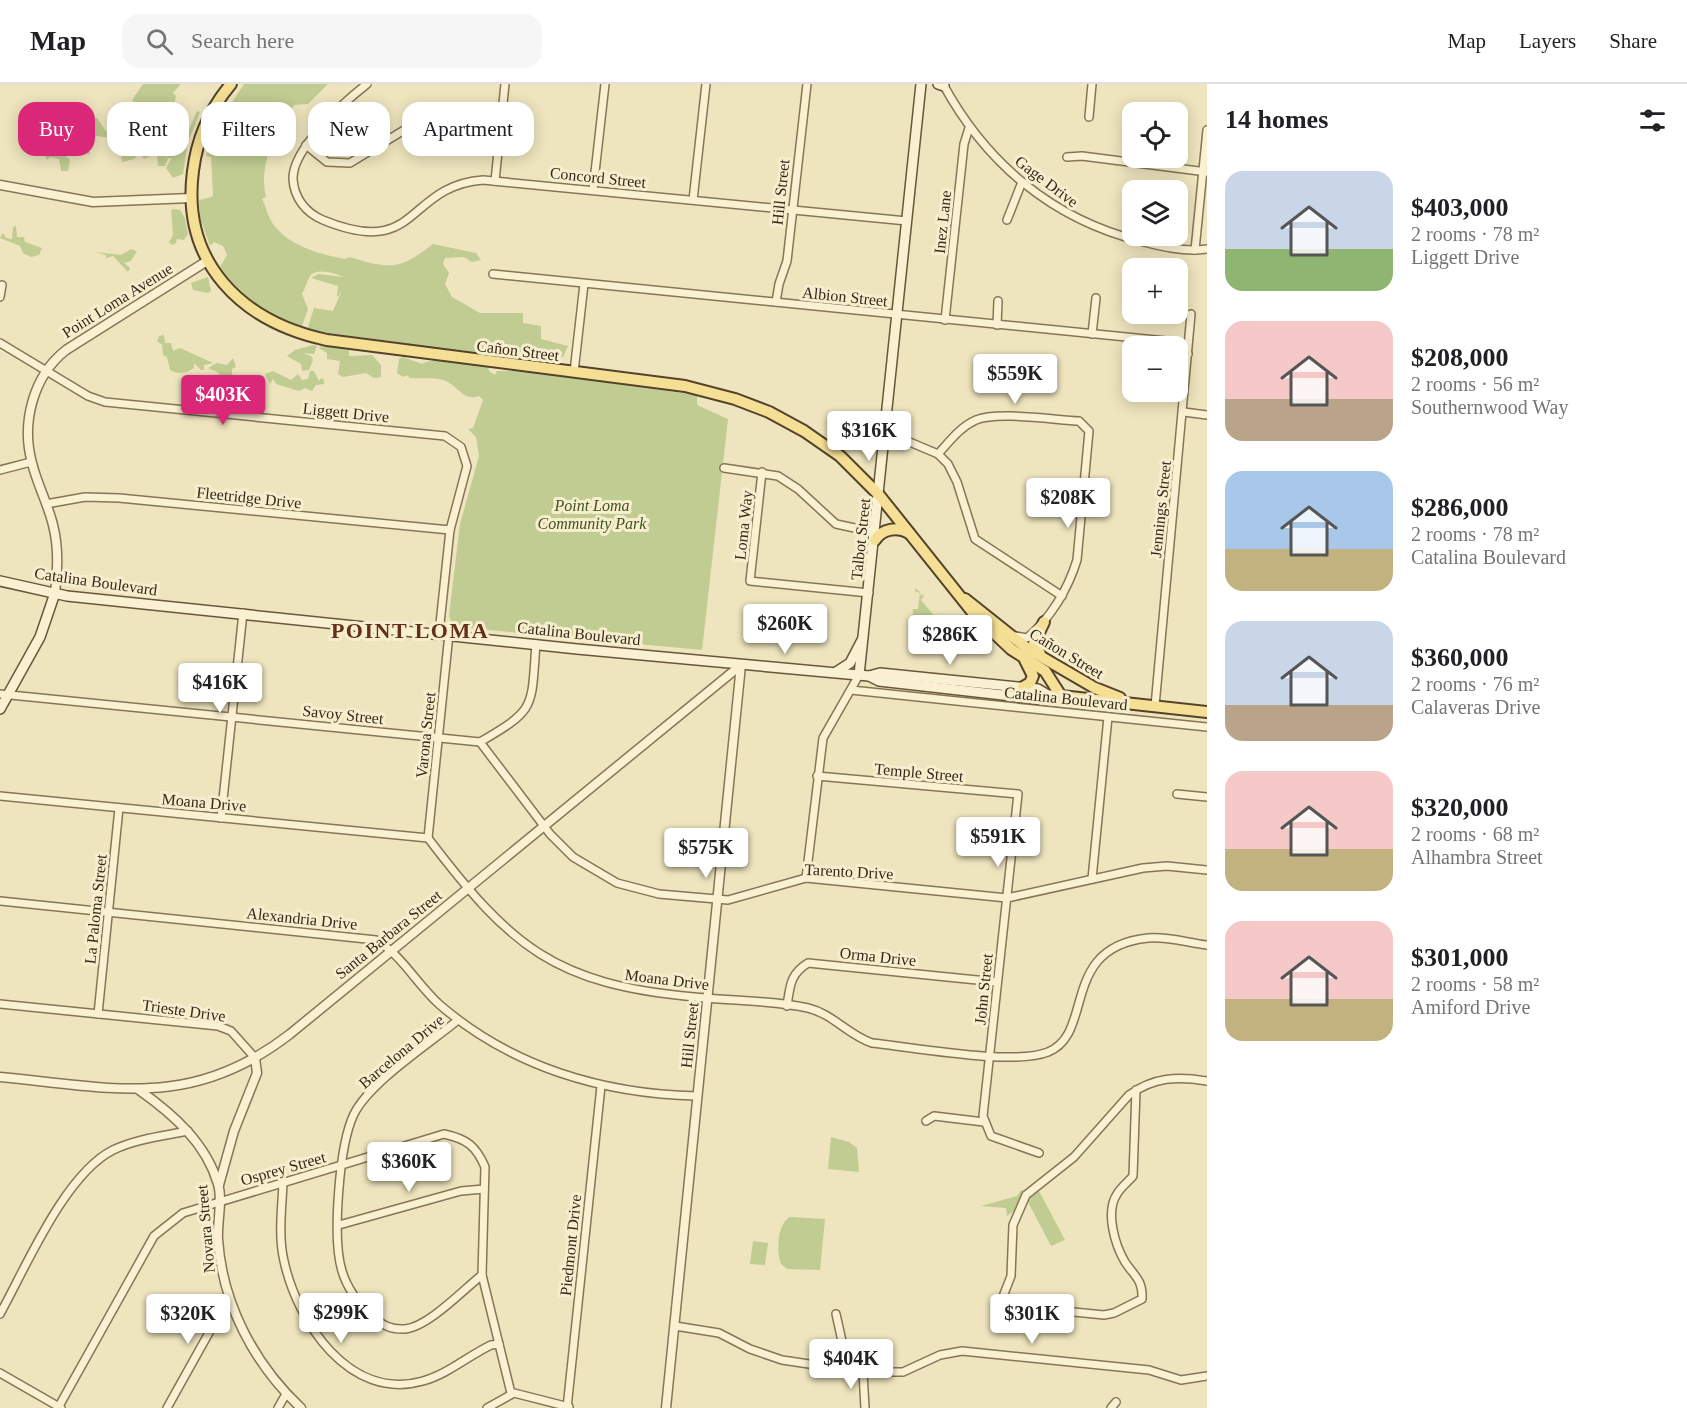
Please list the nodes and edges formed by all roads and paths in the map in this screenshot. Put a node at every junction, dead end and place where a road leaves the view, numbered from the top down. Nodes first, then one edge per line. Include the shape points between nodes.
1 (231, 84) edge
2 (367, 84) edge
3 (505, 84) edge
4 (605, 84) edge
5 (706, 84) edge
6 (807, 84) edge
7 (931, 84) edge
8 (1092, 84) edge
9 (942, 85) edge
10 (921, 88) edge
11 (1089, 117) dead end
12 (969, 128) junction
13 (1207, 130) edge
14 (402, 131) edge
15 (306, 145) junction
16 (1067, 157) dead end
17 (1205, 172) edge
18 (495, 181) junction
19 (1022, 182) junction
20 (0, 185) edge
21 (593, 190) junction
22 (191, 198) junction
23 (693, 200) junction
24 (794, 209) junction
25 (1007, 220) dead end
26 (907, 221) junction
27 (1207, 249) edge
28 (1195, 250) junction
29 (207, 261) junction
30 (493, 274) dead end
31 (584, 284) junction
32 (2, 285) dead end
33 (0, 297) edge
34 (1096, 298) dead end
35 (998, 301) dead end
36 (776, 302) junction
37 (1191, 314) dead end
38 (898, 315) junction
39 (945, 320) junction
40 (997, 325) junction
41 (1092, 334) junction
42 (1122, 337) edge
43 (0, 343) edge
44 (1188, 354) edge
45 (46, 372) junction
46 (574, 372) junction
47 (1185, 402) edge
48 (1184, 412) junction
49 (1207, 415) edge
50 (886, 432) junction
51 (938, 454) junction
52 (31, 462) junction
53 (724, 468) dead end
54 (0, 470) edge
55 (762, 472) junction
56 (879, 495) junction
57 (46, 504) junction
58 (450, 530) junction
59 (909, 533) junction
60 (877, 535) junction
61 (0, 581) edge
62 (55, 593) junction
63 (869, 593) junction
64 (1062, 596) junction
65 (962, 597) junction
66 (243, 614) junction
67 (1044, 622) junction
68 (865, 632) junction
69 (438, 633) junction
70 (1008, 633) junction
71 (449, 634) junction
72 (537, 644) junction
73 (1023, 657) junction
74 (1047, 660) junction
75 (741, 665) junction
76 (832, 673) junction
77 (864, 675) junction
78 (1023, 687) junction
79 (851, 690) junction
80 (4, 694) edge
81 (1048, 695) junction
82 (1061, 696) junction
83 (1135, 704) junction
84 (1155, 706) junction
85 (0, 709) edge
86 (1207, 712) edge
87 (232, 716) junction
88 (1108, 717) junction
89 (1207, 727) edge
90 (439, 738) junction
91 (480, 742) junction
92 (817, 777) junction
93 (1018, 794) joint
94 (1177, 794) dead end
95 (0, 796) edge
96 (1207, 797) edge
97 (119, 808) junction
98 (221, 818) junction
99 (544, 827) junction
100 (428, 838) junction
101 (1207, 870) edge
102 (806, 878) junction
103 (1092, 879) junction
104 (468, 889) junction
105 (1007, 898) junction
106 (717, 900) junction
107 (0, 901) edge
108 (109, 911) junction
109 (1207, 945) edge
110 (390, 951) junction
111 (997, 982) junction
112 (707, 998) junction
113 (0, 1004) edge
114 (787, 1006) junction
115 (98, 1014) junction
116 (458, 1020) junction
117 (990, 1056) junction
118 (255, 1058) junction
119 (0, 1077) edge
120 (1207, 1081) edge
121 (601, 1086) junction
122 (139, 1090) junction
123 (1136, 1090) junction
124 (697, 1096) junction
125 (926, 1121) dead end
126 (984, 1122) junction
127 (188, 1131) junction
128 (1039, 1153) dead end
129 (341, 1166) junction
130 (283, 1183) junction
131 (219, 1185) junction
132 (484, 1188) junction
133 (218, 1202) junction
134 (339, 1225) junction
135 (482, 1275) junction
136 (231, 1305) junction
137 (0, 1314) edge
138 (836, 1314) dead end
139 (675, 1326) junction
140 (499, 1344) junction
141 (848, 1368) junction
142 (863, 1372) junction
143 (0, 1373) edge
144 (1207, 1376) edge
145 (511, 1393) junction
146 (286, 1394) junction
147 (59, 1408) edge
148 (167, 1408) edge
149 (278, 1408) edge
150 (301, 1408) edge
151 (487, 1408) edge
152 (569, 1408) edge
153 (666, 1408) edge
154 (865, 1408) edge

1 - 22 main road, Cañon Street via 214,107 201,136
2 - 15 street
3 - 18 street
4 - 21 street
5 - 23 street
6 - 24 street, Hill Street
7 - 10 main road
8 - 11 street
9 - 12 street, Gage Drive
10 - 26 main road, Talbot Street
12 - 19 street, Gage Drive
12 - 39 street, Inez Lane
13 - 17 street
14 - 15 street via 350,163 327,162
15 - 18 street, Concord Street via 293,176 295,190 306,210 348,230 384,232 405,224 434,196 452,186
16 - 17 street
17 - 28 street
18 - 21 street, Concord Street
19 - 25 street
19 - 28 street, Gage Drive via 1067,215 1101,231 1169,248
20 - 22 street via 93,202
21 - 23 street, Concord Street
22 - 29 main road, Cañon Street via 195,230
23 - 24 street, Concord Street
24 - 26 street, Concord Street
24 - 36 street, Hill Street via 787,261
26 - 38 main road, Talbot Street
27 - 28 street, Gage Drive
29 - 45 street, Point Loma Avenue via 71,347
29 - 46 main road, Cañon Street via 246,305 276,324 303,334
30 - 31 street, Albion Street
31 - 36 street, Albion Street
31 - 46 street
32 - 33 street
34 - 41 street
35 - 40 street
36 - 38 street, Albion Street
37 - 44 street, Jennings Street
38 - 39 street, Albion Street
38 - 50 main road, Talbot Street
39 - 40 street, Albion Street
40 - 41 street, Albion Street
41 - 42 street, Albion Street
43 - 45 street, Liggett Drive
45 - 52 street, Point Loma Avenue via 29,418
45 - 58 street, Liggett Drive via 105,402 445,436 462,449 466,470
46 - 56 main road, Cañon Street via 685,386 752,404 822,442
47 - 48 street, Jennings Street
48 - 49 street
48 - 84 street, Jennings Street
50 - 51 street
50 - 56 main road, Talbot Street
51 - 64 street via 957,482 975,540
51 - 64 street via 969,423 994,417 1079,421 1085,425 1090,438 1077,560
52 - 54 street
52 - 57 street, Point Loma Avenue
53 - 55 street
55 - 60 street via 792,484 840,526
55 - 63 street, Loma Way via 750,581
56 - 59 main road, Cañon Street
56 - 60 main road, Talbot Street
57 - 58 street, Fleetridge Drive via 85,497 119,498
57 - 62 street, Point Loma Avenue via 57,554
58 - 69 street
59 - 60 main road via 900,529
59 - 65 main road, Cañon Street
60 - 63 main road, Talbot Street
61 - 62 main road, Catalina Boulevard
62 - 66 main road, Catalina Boulevard
62 - 80 main road, Point Loma Avenue via 40,637
63 - 68 main road, Talbot Street
64 - 67 street
65 - 70 main road, Cañon Street
65 - 73 main road, Cañon Street via 986,628
66 - 69 main road, Catalina Boulevard
66 - 87 street
67 - 70 street via 1027,638
67 - 74 main road via 1034,643
68 - 76 main road via 850,663
68 - 77 main road, Talbot Street
69 - 71 main road, Catalina Boulevard
70 - 74 main road, Cañon Street
71 - 72 main road, Catalina Boulevard
71 - 90 street, Varona Street
72 - 75 main road, Catalina Boulevard
72 - 91 street via 529,705 516,721
73 - 78 main road via 1033,676
73 - 82 main road, Cañon Street via 1050,676
74 - 83 main road, Cañon Street via 1095,688
75 - 76 main road, Catalina Boulevard
75 - 99 street, Santa Barbara Street
75 - 106 street, Hill Street
76 - 77 main road, Catalina Boulevard
77 - 78 main road, Catalina Boulevard via 880,673
77 - 79 street, Talbot Street
77 - 81 main road, Catalina Boulevard via 879,681 1037,699
78 - 81 main road, Catalina Boulevard
79 - 88 street, Catalina Boulevard
79 - 92 street, Talbot Street via 823,738
80 - 85 main road, Point Loma Avenue
80 - 87 street, Savoy Street
81 - 82 main road, Catalina Boulevard
82 - 83 main road, Catalina Boulevard
83 - 84 main road, Catalina Boulevard
84 - 86 main road, Catalina Boulevard
87 - 90 street, Savoy Street
87 - 98 street
88 - 89 street, Catalina Boulevard
88 - 103 street
90 - 91 street, Savoy Street
90 - 100 street, Varona Street
91 - 99 street, Tarento Drive
92 - 93 street, Temple Street
92 - 102 street, Talbot Street
93 - 105 street, John Street
94 - 96 street
95 - 97 street, Moana Drive
97 - 98 street, Moana Drive
97 - 108 street, La Paloma Street
98 - 100 street, Moana Drive
99 - 104 street, Santa Barbara Street
99 - 106 street, Tarento Drive via 573,857 617,883 659,894
100 - 104 street, Moana Drive
101 - 103 street, Tarento Drive via 1155,866
102 - 105 street, Tarento Drive
102 - 106 street, Tarento Drive
103 - 105 street, Tarento Drive
104 - 110 street, Santa Barbara Street
104 - 112 street, Moana Drive via 508,932 572,972 638,992
105 - 111 street, John Street
106 - 112 street, Hill Street
107 - 108 street, Alexandria Drive
108 - 110 street, Alexandria Drive via 368,938
108 - 115 street, La Paloma Street
109 - 117 street, Moana Drive via 1150,938 1128,942 1096,963 1079,997 1074,1024 1065,1040 1032,1057
110 - 116 street, Alexandria Drive via 428,994
110 - 118 street, Santa Barbara Street
111 - 114 street, Orma Drive via 808,963 791,977
111 - 117 street, John Street
112 - 114 street, Moana Drive
112 - 124 street, Hill Street
113 - 115 street, Trieste Drive
114 - 117 street, Moana Drive via 820,1012 855,1037 872,1043
115 - 118 street, Trieste Drive via 218,1026 231,1031
116 - 121 street, Alexandria Drive via 525,1060
116 - 129 street, Barcelona Drive via 365,1097 354,1114
117 - 126 street, John Street
118 - 122 street, Santa Barbara Street via 198,1082
118 - 131 street via 257,1073 234,1131
119 - 122 street, Santa Barbara Street
120 - 123 street via 1165,1078
121 - 124 street, Alexandria Drive
121 - 152 street, Piedmont Drive
122 - 127 street, Novara Street
123 - 123 street via 1074,1157 1024,1197 1013,1225 1011,1276 1002,1299 1013,1306 1104,1315 1142,1299 1143,1285 1118,1249 1113,1224 1117,1193 1133,1176
124 - 139 street, Hill Street
125 - 126 street via 934,1116
126 - 128 street via 991,1136
127 - 131 street, Novara Street
127 - 137 street via 129,1143 88,1167 70,1188
129 - 130 street, Osprey Street
129 - 132 street, Osprey Street via 444,1134 466,1140 479,1152 485,1167
129 - 134 street, Barcelona Drive
130 - 133 street, Osprey Street
130 - 140 street via 283,1259 294,1296 310,1328 348,1367 395,1383 422,1381
131 - 133 street, Novara Street
132 - 134 street
132 - 135 street, Osprey Street
133 - 136 street, Novara Street via 220,1262
133 - 147 street, Osprey Street via 183,1213 154,1236
134 - 135 street, Barcelona Drive via 341,1271 348,1285 362,1307 391,1329 419,1326
135 - 140 street, Osprey Street
136 - 146 street, Novara Street via 255,1352
136 - 148 street via 220,1313
138 - 141 street
139 - 141 street via 719,1333 782,1360
139 - 153 street, Hill Street
140 - 145 street, Osprey Street
141 - 142 street
142 - 144 street via 903,1372 940,1355 962,1351 1149,1370 1181,1380
142 - 154 street
143 - 147 street
145 - 151 street
145 - 152 street
146 - 149 street
146 - 150 street, Novara Street

